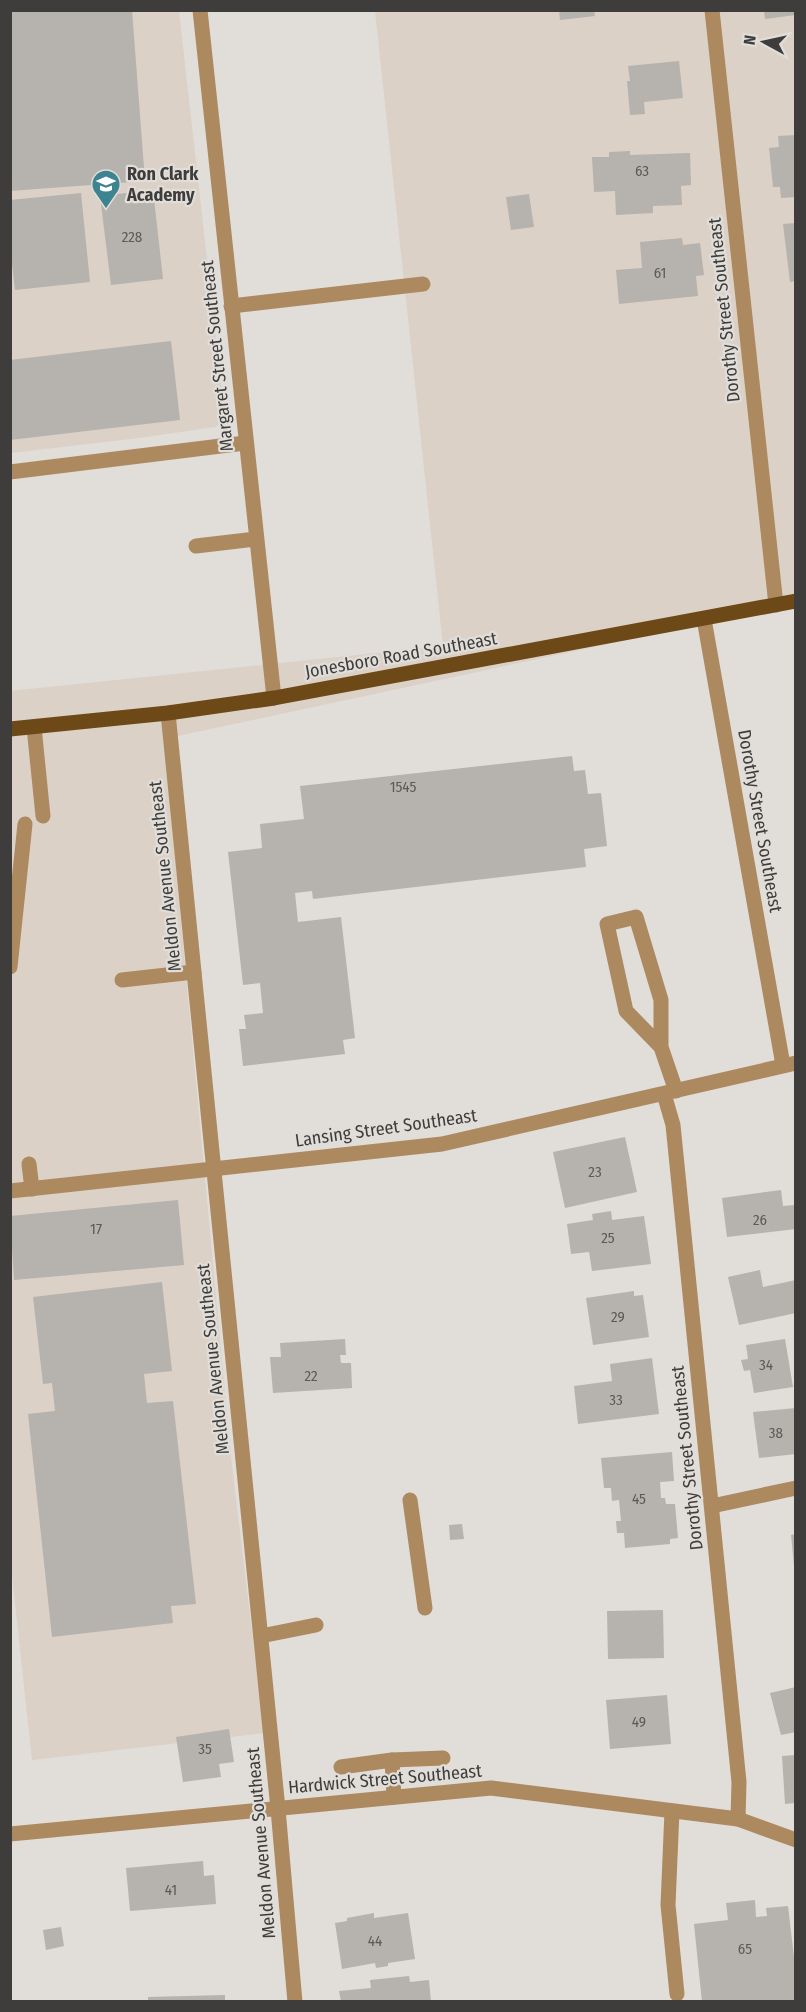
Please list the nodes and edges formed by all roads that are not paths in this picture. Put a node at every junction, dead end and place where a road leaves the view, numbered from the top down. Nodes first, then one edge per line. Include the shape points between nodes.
1 (200, 10) edge
2 (712, 10) edge
3 (423, 284) dead end
4 (231, 306) junction
5 (245, 443) junction
6 (10, 472) edge
7 (256, 539) junction
8 (196, 546) dead end
9 (795, 601) edge
10 (776, 605) junction
11 (704, 620) junction
12 (274, 698) junction
13 (168, 713) junction
14 (34, 727) junction
15 (10, 729) edge
16 (43, 816) dead end
17 (25, 824) dead end
18 (10, 966) edge
19 (194, 972) junction
20 (122, 980) dead end
21 (661, 1047) junction
22 (789, 1064) edge
23 (670, 1092) junction
24 (29, 1164) dead end
25 (214, 1170) junction
26 (32, 1189) junction
27 (10, 1191) edge
28 (795, 1488) edge
29 (410, 1500) dead end
30 (712, 1506) junction
31 (425, 1608) dead end
32 (316, 1625) dead end
33 (261, 1636) junction
34 (443, 1758) dead end
35 (392, 1760) junction
36 (341, 1767) dead end
37 (394, 1797) junction
38 (278, 1809) junction
39 (672, 1811) junction
40 (738, 1819) junction
41 (10, 1834) edge
42 (795, 1840) edge
43 (677, 1994) dead end
44 (295, 2001) edge

1 - 4 street, Margaret Street Southeast
2 - 10 street, Dorothy Street Southeast
3 - 4 street
4 - 5 street, Margaret Street Southeast
5 - 6 street
5 - 7 street, Margaret Street Southeast
7 - 8 street
7 - 12 street, Margaret Street Southeast
9 - 10 main road, Jonesboro Road Southeast
10 - 11 main road, Jonesboro Road Southeast
11 - 12 main road, Jonesboro Road Southeast
11 - 22 street, Dorothy Street Southeast
12 - 13 main road, Jonesboro Road Southeast
13 - 14 main road, Jonesboro Road Southeast
13 - 19 street, Meldon Avenue Southeast
14 - 15 main road, Jonesboro Road Southeast
14 - 16 street
17 - 18 street
19 - 20 street
19 - 25 street, Meldon Avenue Southeast
21 - 21 street via 661,1000 636,917 607,924 626,1011
21 - 23 street, Dorothy Street Southeast
22 - 23 street, Lansing Street Southeast
23 - 25 street, Lansing Street Southeast via 442,1144
23 - 30 street, Dorothy Street Southeast
24 - 26 street
25 - 26 street, Lansing Street Southeast
25 - 33 street, Meldon Avenue Southeast
26 - 27 street, Lansing Street Southeast
28 - 30 street
29 - 31 street
30 - 40 street, Dorothy Street Southeast via 740,1782
32 - 33 street
33 - 38 street, Meldon Avenue Southeast
34 - 35 street
35 - 36 street
35 - 37 street
37 - 38 street, Hardwick Street Southeast
37 - 39 street, Hardwick Street Southeast via 491,1788
38 - 41 street, Hardwick Street Southeast
38 - 44 street, Meldon Avenue Southeast
39 - 40 street, Hardwick Street Southeast
39 - 43 street via 668,1905
40 - 42 street, Hardwick Street Southeast

